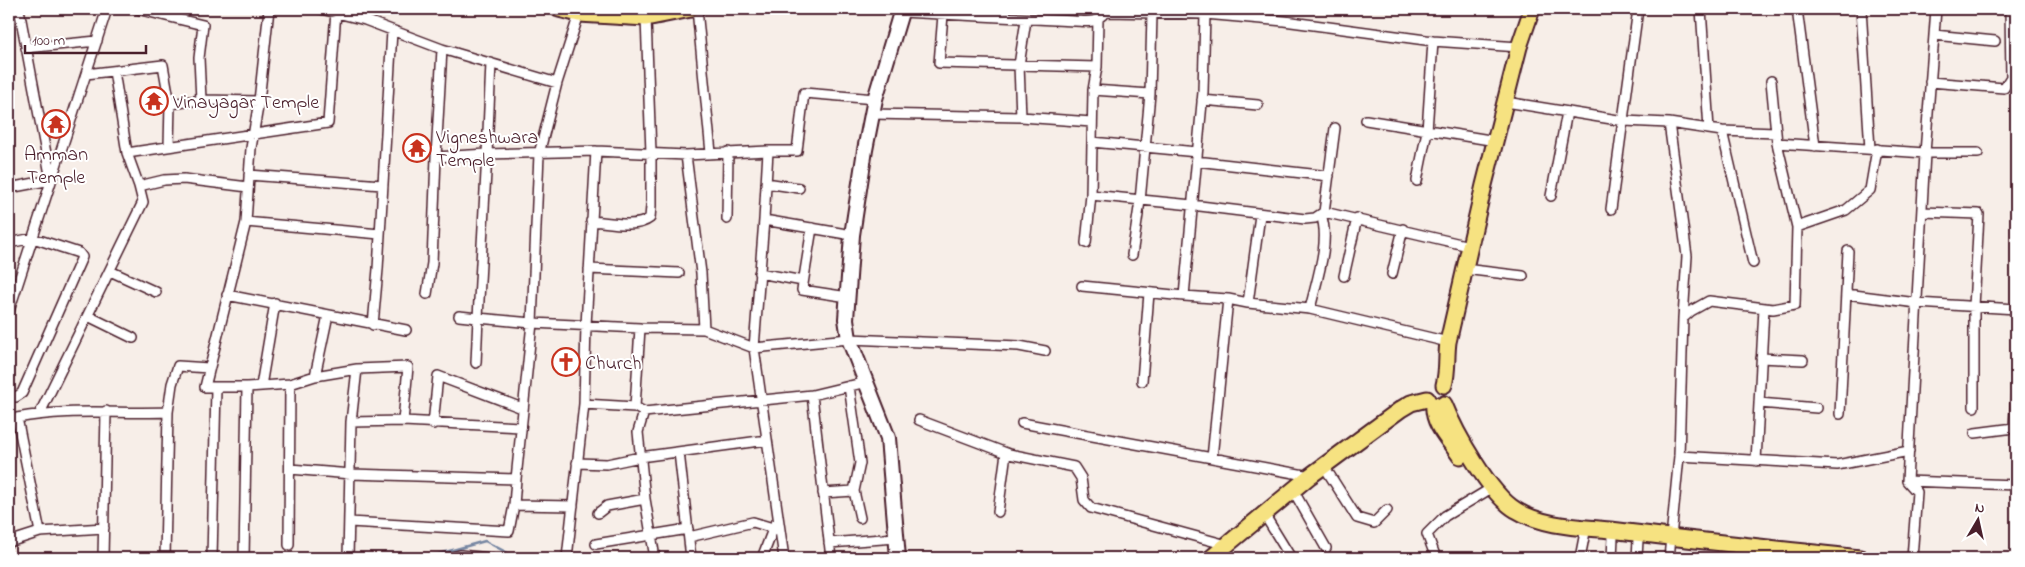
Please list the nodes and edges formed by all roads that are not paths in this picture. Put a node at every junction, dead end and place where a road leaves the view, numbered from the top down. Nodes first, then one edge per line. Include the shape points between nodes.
1 (19, 9) edge
2 (108, 9) edge
3 (137, 9) edge
4 (184, 9) edge
5 (269, 9) edge
6 (321, 9) edge
7 (559, 9) edge
8 (631, 9) edge
9 (691, 9) edge
10 (697, 9) edge
11 (1532, 9) edge
12 (1638, 9) edge
13 (1701, 9) edge
14 (1797, 9) edge
15 (1861, 9) edge
16 (1936, 9) edge
17 (2010, 9) edge
18 (901, 10) edge
19 (336, 11) junction
20 (641, 13) edge
21 (579, 14) junction
22 (1152, 14) junction
23 (1205, 14) junction
24 (943, 15) junction
25 (181, 18) junction
26 (1098, 19) junction
27 (1026, 20) junction
28 (392, 31) junction
29 (1934, 35) junction
30 (97, 41) junction
31 (1433, 41) junction
32 (1996, 41) dead end
33 (1519, 47) junction
34 (26, 48) junction
35 (442, 49) junction
36 (491, 62) junction
37 (1020, 65) junction
38 (1097, 67) junction
39 (114, 71) junction
40 (86, 74) junction
41 (2014, 77) edge
42 (1771, 81) dead end
43 (1930, 82) junction
44 (557, 83) junction
45 (1093, 90) junction
46 (1150, 94) junction
47 (875, 99) junction
48 (202, 100) junction
49 (1202, 100) junction
50 (259, 101) junction
51 (1506, 102) junction
52 (170, 104) junction
53 (1258, 105) dead end
54 (1566, 112) junction
55 (872, 114) junction
56 (1021, 117) junction
57 (1366, 120) dead end
58 (1624, 121) junction
59 (1092, 122) junction
60 (1669, 123) junction
61 (1335, 128) dead end
62 (1708, 129) junction
63 (1427, 131) junction
64 (1722, 131) junction
65 (255, 133) junction
66 (1776, 133) junction
67 (1496, 141) junction
68 (1092, 142) junction
69 (1777, 143) junction
70 (170, 146) junction
71 (1815, 146) junction
72 (1146, 147) junction
73 (1873, 149) junction
74 (596, 151) junction
75 (768, 151) junction
76 (728, 152) junction
77 (127, 153) junction
78 (711, 153) junction
79 (1925, 153) junction
80 (1978, 153) dead end
81 (487, 154) junction
82 (539, 154) junction
83 (651, 154) junction
84 (686, 155) junction
85 (1197, 156) junction
86 (436, 157) junction
87 (249, 175) junction
88 (1329, 176) junction
89 (51, 180) junction
90 (1417, 181) dead end
91 (766, 183) junction
92 (382, 185) junction
93 (140, 186) junction
94 (248, 187) junction
95 (9, 188) edge
96 (799, 188) dead end
97 (1091, 195) junction
98 (1551, 196) dead end
99 (1140, 201) junction
100 (1192, 205) junction
101 (1612, 209) dead end
102 (1922, 212) junction
103 (1323, 214) junction
104 (1260, 215) junction
105 (1357, 218) junction
106 (727, 219) dead end
107 (591, 220) junction
108 (764, 220) junction
109 (246, 222) junction
110 (1797, 227) junction
111 (812, 228) junction
112 (1403, 229) junction
113 (380, 234) junction
114 (852, 235) junction
115 (33, 238) junction
116 (9, 243) edge
117 (1086, 243) dead end
118 (1469, 246) junction
119 (1848, 251) dead end
120 (1132, 255) dead end
121 (1753, 263) dead end
122 (589, 269) junction
123 (1464, 269) junction
124 (110, 270) junction
125 (679, 273) dead end
126 (759, 273) junction
127 (1392, 274) dead end
128 (1344, 276) dead end
129 (1522, 276) dead end
130 (803, 281) junction
131 (1082, 286) dead end
132 (156, 292) dead end
133 (1149, 293) junction
134 (427, 294) dead end
135 (1846, 294) junction
136 (227, 295) junction
137 (1184, 296) junction
138 (848, 298) junction
139 (1228, 299) junction
140 (1248, 303) junction
141 (1917, 303) junction
142 (275, 304) junction
143 (1974, 307) junction
144 (1764, 308) junction
145 (1310, 309) junction
146 (2016, 309) edge
147 (9, 311) edge
148 (328, 315) junction
149 (88, 316) junction
150 (459, 316) dead end
151 (478, 318) junction
152 (1683, 318) junction
153 (532, 323) junction
154 (374, 324) junction
155 (586, 325) junction
156 (640, 328) junction
157 (704, 329) junction
158 (406, 330) dead end
159 (133, 338) dead end
160 (849, 339) junction
161 (754, 348) junction
162 (1447, 350) junction
163 (1045, 352) dead end
164 (1761, 358) junction
165 (1804, 360) dead end
166 (476, 363) dead end
167 (209, 368) junction
168 (357, 369) junction
169 (314, 376) junction
170 (1142, 381) dead end
171 (866, 382) junction
172 (290, 384) junction
173 (1439, 385) junction
174 (261, 386) junction
175 (849, 386) junction
176 (247, 387) junction
177 (216, 388) junction
178 (2016, 393) edge
179 (9, 395) edge
180 (812, 395) junction
181 (761, 400) junction
182 (1435, 403) junction
183 (1759, 403) junction
184 (584, 404) junction
185 (635, 407) junction
186 (1974, 407) dead end
187 (522, 408) junction
188 (1817, 408) dead end
189 (106, 411) junction
190 (168, 412) junction
191 (644, 412) junction
192 (40, 413) junction
193 (1840, 414) dead end
194 (13, 418) edge
195 (919, 420) dead end
196 (402, 421) junction
197 (351, 422) junction
198 (1022, 423) dead end
199 (434, 424) junction
200 (520, 427) junction
201 (1976, 433) dead end
202 (767, 440) junction
203 (1909, 451) junction
204 (679, 452) junction
205 (1006, 453) junction
206 (640, 456) junction
207 (1679, 456) junction
208 (1212, 458) junction
209 (1756, 461) junction
210 (577, 463) junction
211 (1324, 466) junction
212 (290, 469) junction
213 (351, 474) junction
214 (1310, 476) junction
215 (516, 479) junction
216 (1907, 481) junction
217 (2016, 485) edge
218 (1293, 490) junction
219 (854, 491) junction
220 (1485, 492) junction
221 (823, 493) junction
222 (645, 499) junction
223 (514, 505) junction
224 (573, 506) junction
225 (1387, 510) dead end
226 (998, 512) dead end
227 (598, 513) dead end
228 (1264, 514) junction
229 (860, 518) dead end
230 (778, 519) junction
231 (349, 522) junction
232 (104, 528) junction
233 (773, 528) junction
234 (1585, 531) junction
235 (40, 532) junction
236 (689, 533) junction
237 (651, 536) junction
238 (1613, 537) junction
239 (896, 538) junction
240 (1638, 540) junction
241 (9, 542) edge
242 (829, 543) junction
243 (596, 544) dead end
244 (289, 545) dead end
245 (1227, 545) junction
246 (1670, 547) edge
247 (1326, 548) dead end
248 (103, 558) edge
249 (165, 558) edge
250 (212, 558) edge
251 (244, 558) edge
252 (348, 558) edge
253 (448, 558) edge
254 (490, 558) edge
255 (567, 558) edge
256 (655, 558) edge
257 (691, 558) edge
258 (762, 558) edge
259 (784, 558) edge
260 (831, 558) edge
261 (898, 558) edge
262 (1211, 558) edge
263 (1291, 558) edge
264 (1436, 558) edge
265 (1580, 558) edge
266 (1612, 558) edge
267 (1637, 558) edge
268 (1798, 558) edge
269 (1860, 558) edge
270 (1912, 558) edge

1 - 34 street
2 - 30 street
3 - 25 street
4 - 25 street
5 - 50 street
6 - 19 street
7 - 21 main road
8 - 20 main road
9 - 20 main road
10 - 78 street
11 - 33 main road
12 - 58 street
13 - 62 street
14 - 71 street
15 - 73 street
16 - 29 street
17 - 41 street
18 - 24 street
18 - 47 main road
19 - 28 street
19 - 65 street via 328,124
20 - 21 main road
20 - 83 street
21 - 44 street
22 - 23 street
22 - 26 street via 1108,12
22 - 46 street
23 - 31 street
23 - 49 street
24 - 27 street
24 - 37 street via 939,63
25 - 48 street via 203,25 199,58
26 - 27 street via 1092,22
26 - 38 street
27 - 37 street
28 - 35 street
28 - 92 street
29 - 32 street
29 - 43 street
30 - 34 street
30 - 40 street
31 - 33 street
31 - 63 street
33 - 51 main road
34 - 89 street
35 - 36 street
35 - 86 street
36 - 44 street
36 - 81 street
37 - 38 street
37 - 56 street
38 - 45 street
39 - 40 street
39 - 52 street via 163,65
39 - 77 street
40 - 89 street
41 - 43 street via 2004,88
42 - 66 street
43 - 79 street
44 - 82 street
45 - 46 street
45 - 59 street
46 - 72 street
47 - 55 main road
47 - 75 street via 804,93 797,151
48 - 50 street
48 - 52 street
49 - 53 street
49 - 85 street
50 - 65 street
51 - 54 street
51 - 67 main road
52 - 70 street
54 - 58 street
54 - 98 street
55 - 56 street
55 - 114 main road
56 - 59 street
57 - 63 street
58 - 60 street
58 - 101 street
59 - 68 street
60 - 62 street
60 - 152 street via 1687,256
61 - 88 street
62 - 64 street
63 - 67 street
63 - 90 street
64 - 66 street
64 - 121 street
65 - 70 street
65 - 87 street
66 - 69 street
67 - 118 main road
68 - 72 street
68 - 97 street
69 - 71 street
69 - 110 street
70 - 77 street
71 - 73 street
72 - 85 street
72 - 99 street
73 - 79 street
73 - 110 street via 1870,190 1846,210
74 - 82 street
74 - 83 street
74 - 107 street
75 - 76 street
75 - 91 street
76 - 78 street
76 - 106 street
77 - 93 street
78 - 84 street
79 - 80 street
79 - 102 street
81 - 82 street
81 - 86 street
81 - 151 street
82 - 153 street
83 - 84 street
83 - 107 street via 650,218 636,223
84 - 157 street via 701,273
85 - 88 street
85 - 100 street
86 - 134 street via 432,263
87 - 92 street
87 - 94 street
88 - 103 street
89 - 95 street
89 - 115 street
91 - 96 street
91 - 108 street
92 - 113 street
93 - 94 street via 184,179
93 - 124 street via 143,202
94 - 109 street
97 - 99 street
97 - 117 street
99 - 100 street
99 - 120 street
100 - 104 street
100 - 137 street
102 - 141 street
102 - 143 street via 1979,214
103 - 104 street via 1305,220
103 - 105 street
103 - 145 street via 1322,257
104 - 140 street
105 - 112 street
105 - 128 street
107 - 122 street
108 - 111 street
108 - 126 street
109 - 113 street
109 - 136 street
110 - 144 street via 1795,305
111 - 114 street
111 - 130 street
112 - 118 street
112 - 127 street
113 - 154 street
114 - 138 main road
115 - 116 street
115 - 147 street
115 - 179 street via 79,253 82,257 22,394 16,397
118 - 123 main road
119 - 135 street
122 - 125 street
122 - 155 street
123 - 129 street
123 - 162 main road
124 - 132 street
124 - 149 street
126 - 130 street
126 - 161 street
130 - 138 street via 802,290
131 - 133 street
133 - 137 street
133 - 170 street
135 - 141 street
135 - 193 street
136 - 142 street
136 - 167 street
137 - 139 street
138 - 160 main road via 846,319
139 - 140 street
139 - 208 street
140 - 145 street
141 - 143 street
141 - 203 street
142 - 148 street
142 - 174 street
143 - 146 street
143 - 186 street
144 - 152 street via 1709,301
144 - 164 street
145 - 162 street
148 - 154 street
148 - 169 street
149 - 159 street
149 - 192 street
150 - 151 street
151 - 153 street
151 - 166 street
152 - 207 street
153 - 155 street
153 - 187 street
154 - 158 street
155 - 156 street
155 - 184 street
156 - 157 street
156 - 185 street
157 - 161 street
160 - 161 street
160 - 163 street via 1019,346
160 - 171 main road
161 - 181 street
162 - 173 main road via 1435,375
164 - 165 street
164 - 183 street
167 - 177 street via 205,386
167 - 190 street via 178,366
168 - 169 street
168 - 196 street via 408,367
168 - 197 street
169 - 172 street
171 - 175 street
171 - 239 main road via 888,438
172 - 174 street
172 - 212 street
173 - 182 main road via 1428,389
173 - 182 main road via 1449,393 1448,400
174 - 176 street
175 - 180 street
175 - 219 street via 860,463
176 - 177 street
176 - 251 street
177 - 250 street
178 - 201 street via 2014,428
180 - 181 street
180 - 221 street
181 - 191 street
181 - 202 street
182 - 211 main road via 1411,403
182 - 220 main road via 1437,422
182 - 234 main road via 1497,493 1515,510 1539,520
183 - 188 street
183 - 209 street
184 - 185 street
184 - 210 street
185 - 191 street
187 - 199 street via 438,376
187 - 200 street
189 - 190 street
189 - 192 street
189 - 232 street
190 - 249 street
191 - 206 street via 638,432
192 - 194 street
194 - 235 street
195 - 205 street
196 - 197 street
196 - 199 street
197 - 213 street
198 - 208 street
199 - 200 street
200 - 215 street
202 - 204 street
202 - 230 street
203 - 209 street via 1836,465
203 - 216 street
204 - 206 street
204 - 236 street
205 - 226 street
205 - 245 street via 1074,467 1081,478 1084,500 1092,508
206 - 210 street via 607,464
206 - 222 street
207 - 209 street
207 - 246 street
208 - 214 street
210 - 224 street
211 - 214 main road
211 - 225 street via 1357,518 1374,523
212 - 213 street
212 - 244 street
213 - 215 street
213 - 231 street
214 - 218 main road
215 - 223 street
216 - 217 street
216 - 270 street via 1917,492
218 - 228 main road
218 - 247 street
219 - 221 street
219 - 229 street
220 - 234 main road via 1515,521 1535,528
220 - 264 street via 1445,516 1428,534
221 - 242 street
222 - 227 street via 607,506
222 - 237 street
223 - 224 street
223 - 231 street via 509,531
224 - 255 street
228 - 245 main road
228 - 263 street
230 - 233 street
230 - 259 street
231 - 252 street
232 - 235 street
232 - 248 street
233 - 236 street via 753,522
233 - 258 street
234 - 238 main road
234 - 246 main road
234 - 265 street
235 - 241 street
236 - 237 street
236 - 257 street
237 - 243 street
237 - 256 street
238 - 240 main road
238 - 266 street
239 - 242 street
239 - 261 main road
240 - 246 main road
240 - 267 street
242 - 260 street
245 - 262 main road
246 - 268 main road
246 - 269 main road
253 - 254 street via 460,555

